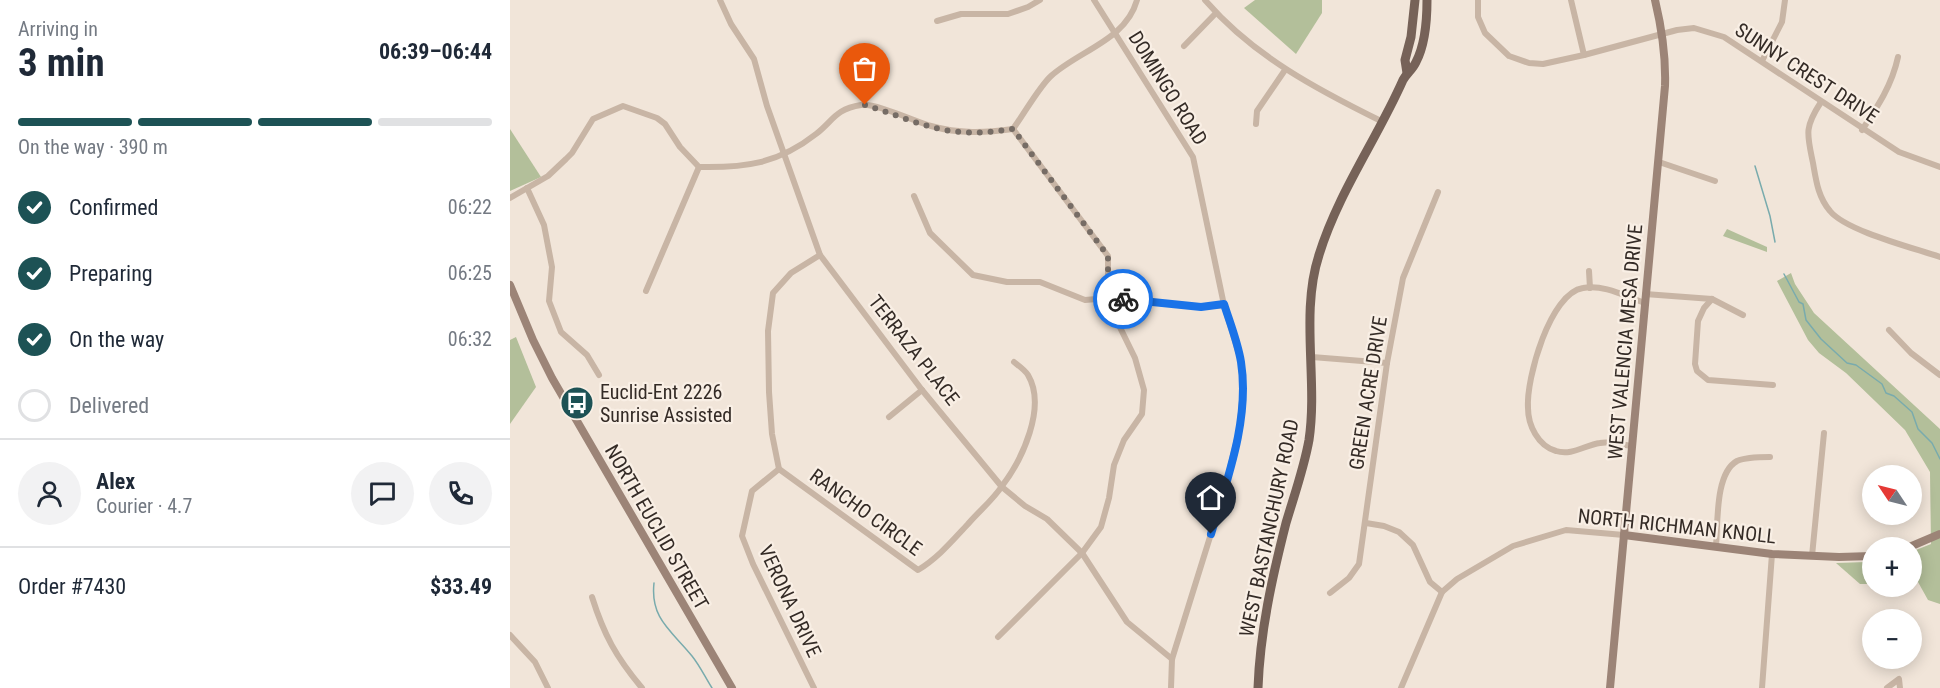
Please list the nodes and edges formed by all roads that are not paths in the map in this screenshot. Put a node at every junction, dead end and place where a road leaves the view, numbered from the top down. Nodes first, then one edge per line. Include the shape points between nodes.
1 (720, 0) edge
2 (1040, 0) edge
3 (1094, 0) edge
4 (1137, 0) edge
5 (1204, 0) edge
6 (1415, 0) edge
7 (1427, 0) edge
8 (1478, 0) edge
9 (1571, 0) edge
10 (1655, 0) edge
11 (1785, 0) edge
12 (1216, 13) junction
13 (937, 21) dead end
14 (1115, 33) junction
15 (1663, 34) junction
16 (1184, 46) dead end
17 (1584, 55) junction
18 (1898, 57) dead end
19 (1762, 61) junction
20 (1285, 70) junction
21 (1407, 73) junction
22 (1821, 102) junction
23 (1383, 122) junction
24 (1256, 124) dead end
25 (1013, 129) junction
26 (1862, 130) junction
27 (784, 153) junction
28 (1659, 162) junction
29 (699, 167) junction
30 (1940, 167) edge
31 (1715, 181) dead end
32 (527, 188) junction
33 (1438, 192) dead end
34 (914, 196) dead end
35 (510, 198) edge
36 (820, 255) junction
37 (1940, 257) edge
38 (1589, 271) dead end
39 (510, 285) edge
40 (1590, 288) junction
41 (646, 291) dead end
42 (1108, 298) junction
43 (1645, 298) junction
44 (1712, 299) junction
45 (1224, 304) junction
46 (1743, 315) dead end
47 (1889, 330) dead end
48 (1312, 357) junction
49 (1014, 363) dead end
50 (1387, 363) junction
51 (599, 375) dead end
52 (1940, 375) edge
53 (1773, 385) dead end
54 (922, 390) junction
55 (889, 417) dead end
56 (1824, 433) dead end
57 (1632, 446) junction
58 (1770, 457) dead end
59 (778, 469) junction
60 (1002, 487) junction
61 (1366, 523) junction
62 (1940, 534) edge
63 (1624, 535) junction
64 (1922, 542) edge
65 (1716, 546) junction
66 (1082, 553) junction
67 (1772, 554) junction
68 (1812, 556) junction
69 (1862, 556) edge
70 (1442, 592) junction
71 (1330, 593) dead end
72 (592, 597) dead end
73 (510, 635) edge
74 (998, 637) dead end
75 (1172, 659) junction
76 (548, 688) edge
77 (642, 688) edge
78 (732, 688) edge
79 (814, 688) edge
80 (1171, 688) edge
81 (1258, 688) edge
82 (1401, 688) edge
83 (1610, 688) edge
84 (1762, 688) edge
85 (1887, 688) edge
86 (1900, 688) edge

1 - 27 street, TERRAZA PLACE via 753,59
2 - 13 street via 1008,14 961,14
3 - 14 street, DOMINGO ROAD
4 - 14 street via 1134,11
5 - 12 street
6 - 21 main road, WEST BASTANCHURY ROAD via 1405,60
7 - 21 main road, WEST BASTANCHURY ROAD via 1416,64
8 - 17 street, SUNNY CREST DRIVE via 1478,17 1485,33 1509,56 1543,64
9 - 17 street
10 - 15 street, WEST VALENCIA MESA DRIVE
11 - 19 street via 1782,22
12 - 16 street
12 - 20 street
14 - 25 street via 1051,76
14 - 45 street, DOMINGO ROAD via 1193,157
15 - 17 street, SUNNY CREST DRIVE
15 - 19 street, SUNNY CREST DRIVE via 1694,28 1710,32
15 - 28 street, WEST VALENCIA MESA DRIVE via 1666,62
18 - 26 street via 1887,92
19 - 22 street, SUNNY CREST DRIVE
20 - 23 street
20 - 24 street via 1257,111
21 - 23 main road, WEST BASTANCHURY ROAD
22 - 26 street, SUNNY CREST DRIVE
22 - 37 street via 1809,120 1808,134 1819,193 1830,212 1850,226
23 - 48 main road, WEST BASTANCHURY ROAD via 1334,212 1318,257 1311,313
25 - 27 street via 953,131 865,105 850,107 832,117 817,134
25 - 42 street via 1108,256
26 - 30 street, SUNNY CREST DRIVE via 1899,152
27 - 29 street via 735,168
27 - 36 street, TERRAZA PLACE
28 - 31 street
28 - 43 street, WEST VALENCIA MESA DRIVE
29 - 32 street via 665,124 623,106 593,118 572,153 548,176
29 - 41 street
32 - 35 street
32 - 51 street via 544,225 552,267 549,301 561,332 587,355
33 - 50 street, GREEN ACRE DRIVE via 1403,278
34 - 42 street via 930,233 973,274 1007,282 1040,282 1085,300
36 - 54 street, TERRAZA PLACE
36 - 59 street via 791,273 774,293 768,331 769,392
38 - 40 street
39 - 78 street, NORTH EUCLID STREET via 557,387
40 - 43 street
40 - 57 street via 1581,288 1563,300 1545,330 1532,369 1528,408 1532,429 1541,443 1556,452 1600,443
42 - 45 street via 1201,307
42 - 66 street via 1135,358 1144,390 1142,414 1124,440 1114,465 1101,527
43 - 44 street
43 - 57 street, WEST VALENCIA MESA DRIVE
44 - 46 street
44 - 53 street via 1698,321 1698,371 1708,380
45 - 75 street, DOMINGO ROAD via 1241,361 1239,430 1224,492
47 - 52 street
48 - 50 street
48 - 81 main road, WEST BASTANCHURY ROAD via 1313,407 1308,443 1263,621
49 - 60 street, RANCHO CIRCLE via 1027,373 1034,407 1031,428 1018,461
50 - 61 street, GREEN ACRE DRIVE
54 - 55 street
54 - 60 street, TERRAZA PLACE
56 - 68 street
57 - 63 street, WEST VALENCIA MESA DRIVE
58 - 65 street via 1738,461 1727,470 1722,482
59 - 60 street, RANCHO CIRCLE via 918,570 933,561
59 - 79 street, VERONA DRIVE via 752,491 742,536
60 - 66 street, TERRAZA PLACE via 1047,519
61 - 70 street via 1399,532 1413,545 1430,582
61 - 71 street, GREEN ACRE DRIVE via 1359,564
62 - 64 street
63 - 65 street, NORTH RICHMAN KNOLL
63 - 70 street, NORTH RICHMAN KNOLL via 1566,530 1513,546
63 - 83 street, WEST VALENCIA MESA DRIVE
65 - 67 street, NORTH RICHMAN KNOLL
66 - 74 street
66 - 75 street, TERRAZA PLACE via 1127,622
67 - 68 street, NORTH RICHMAN KNOLL
67 - 84 street
68 - 69 street, NORTH RICHMAN KNOLL
70 - 82 street, NORTH RICHMAN KNOLL
72 - 77 street via 613,651
73 - 76 street via 535,662
75 - 80 street, DOMINGO ROAD
85 - 86 street via 1899,679

